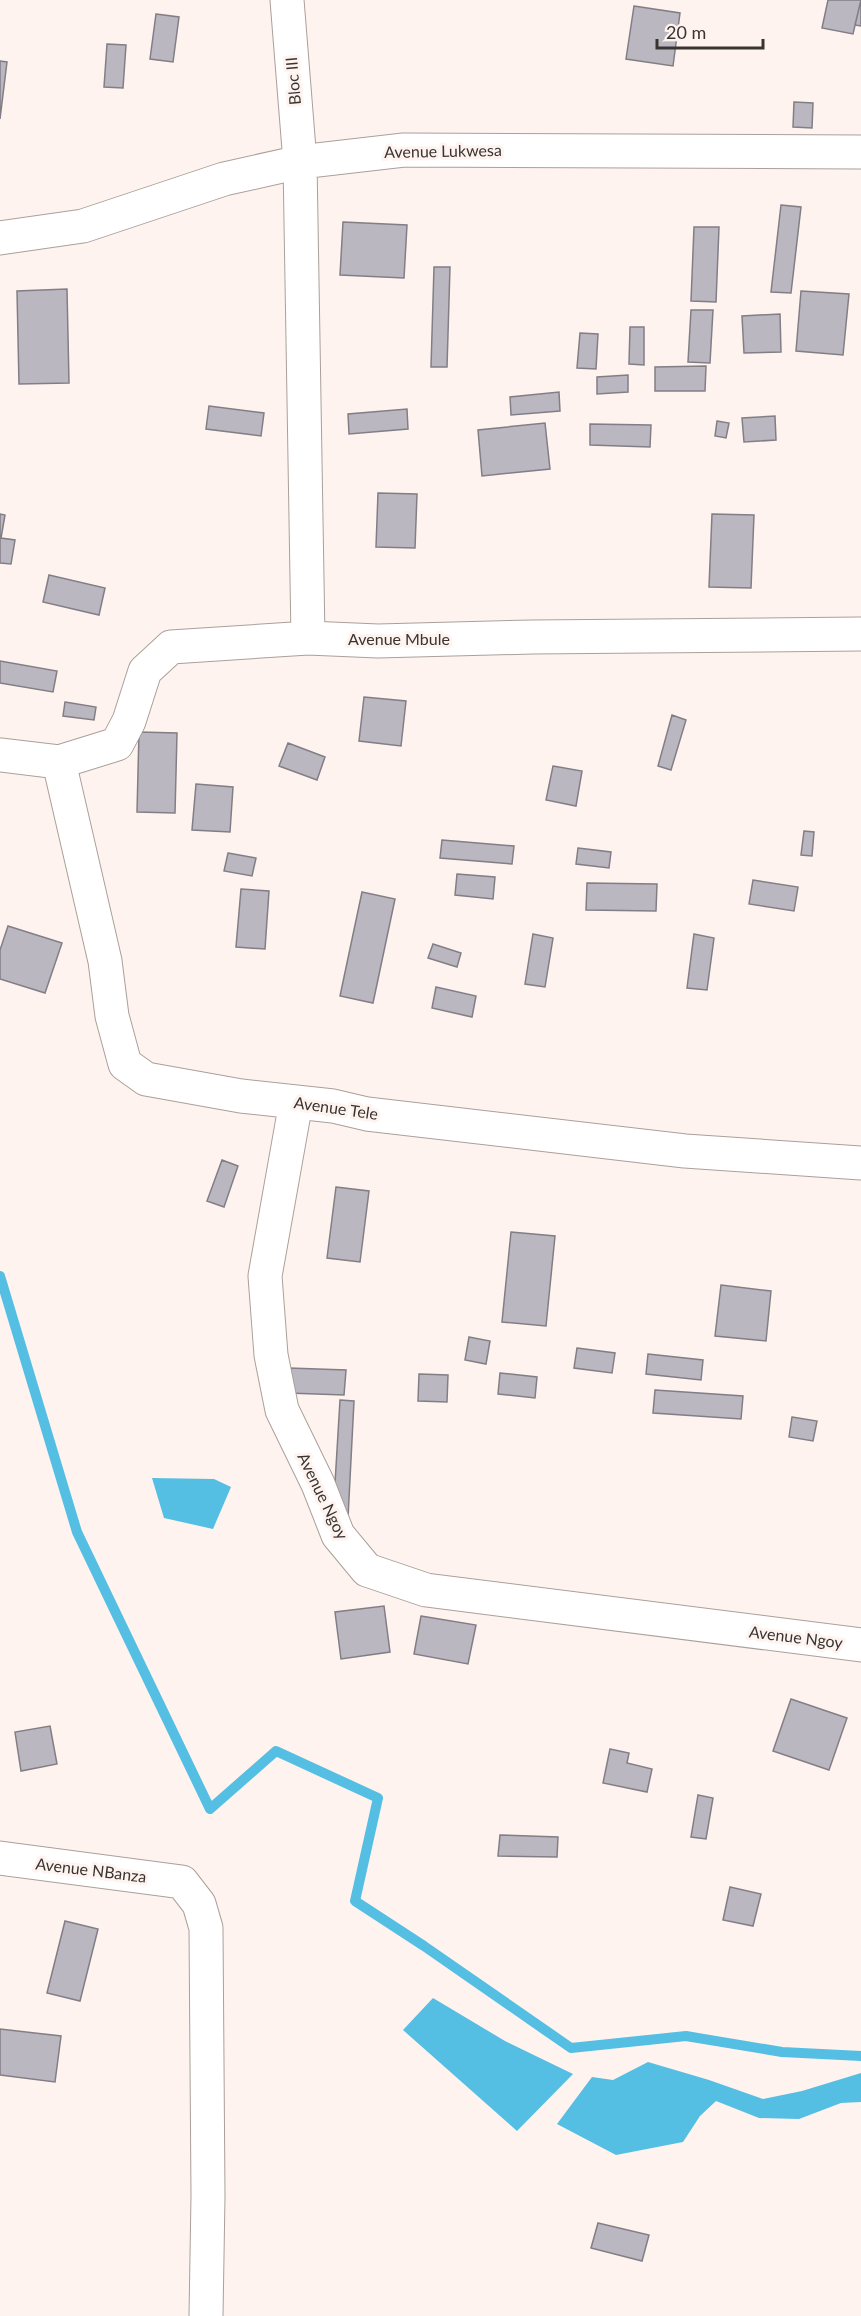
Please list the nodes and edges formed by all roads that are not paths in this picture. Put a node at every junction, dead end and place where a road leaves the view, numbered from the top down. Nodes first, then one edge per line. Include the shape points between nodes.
1 (287, 0) edge
2 (861, 152) edge
3 (300, 162) junction
4 (0, 238) edge
5 (861, 634) edge
6 (308, 638) junction
7 (0, 755) edge
8 (59, 762) junction
9 (296, 1102) junction
10 (861, 1163) edge
11 (861, 1645) edge
12 (0, 1858) edge
13 (206, 2316) edge

1 - 3 street, Bloc III
2 - 3 street, Avenue Lukwesa via 404,150
3 - 4 street, Avenue Lukwesa via 224,179 83,226
3 - 6 street, Bloc III
5 - 6 street, Avenue Mbule
6 - 8 street, Avenue Mbule via 171,647 145,671 117,744
7 - 8 street, Avenue Mbule
8 - 9 street, Avenue Tele via 125,1064 146,1079
9 - 10 street, Avenue Tele via 367,1114 686,1151
9 - 11 street, Avenue Ngoy via 265,1276 271,1355 282,1410 338,1535 367,1570 426,1590
12 - 13 street, Avenue NBanza via 182,1882 199,1904 206,1928

